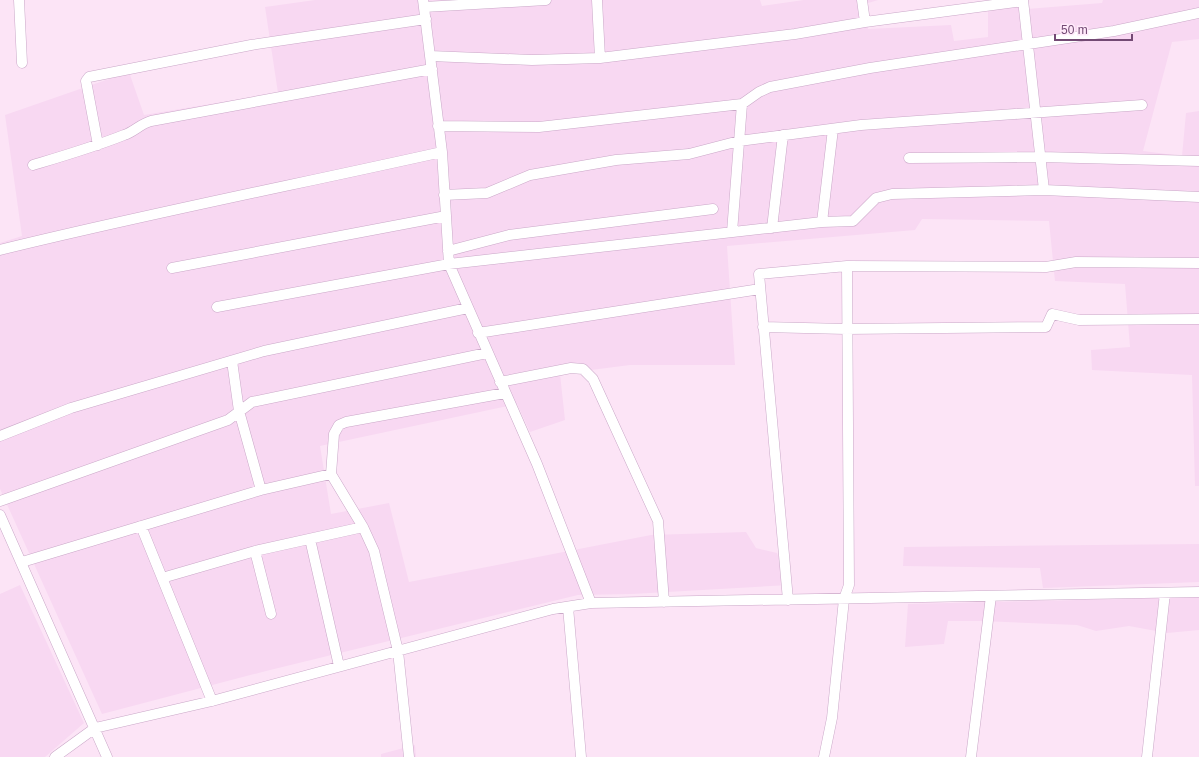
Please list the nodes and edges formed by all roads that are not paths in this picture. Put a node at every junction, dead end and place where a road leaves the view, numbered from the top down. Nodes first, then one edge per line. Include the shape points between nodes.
1 (19, 0) edge
2 (546, 0) edge
3 (597, 0) edge
4 (862, 0) edge
5 (1023, 1) edge
6 (424, 4) edge
7 (1199, 13) edge
8 (426, 19) junction
9 (865, 22) junction
10 (1028, 44) junction
11 (430, 56) junction
12 (600, 58) junction
13 (22, 63) dead end
14 (432, 69) junction
15 (742, 104) junction
16 (1142, 105) dead end
17 (1036, 112) junction
18 (438, 126) junction
19 (833, 129) junction
20 (783, 135) junction
21 (739, 141) junction
22 (98, 146) junction
23 (442, 152) junction
24 (1041, 157) junction
25 (909, 158) dead end
26 (1199, 162) edge
27 (32, 165) dead end
28 (1044, 190) junction
29 (444, 195) junction
30 (1199, 197) edge
31 (713, 209) dead end
32 (446, 216) junction
33 (822, 222) junction
34 (772, 228) junction
35 (732, 232) junction
36 (0, 250) edge
37 (448, 251) junction
38 (1199, 263) edge
39 (449, 264) junction
40 (847, 266) junction
41 (172, 268) dead end
42 (760, 289) junction
43 (217, 307) dead end
44 (468, 308) junction
45 (1199, 319) edge
46 (763, 327) junction
47 (846, 329) junction
48 (478, 333) junction
49 (487, 353) junction
50 (232, 360) junction
51 (500, 382) junction
52 (505, 393) junction
53 (239, 411) junction
54 (0, 436) edge
55 (331, 474) junction
56 (261, 490) junction
57 (0, 500) edge
58 (0, 515) edge
59 (141, 526) junction
60 (363, 527) junction
61 (310, 539) junction
62 (254, 551) junction
63 (22, 562) junction
64 (162, 578) junction
65 (1199, 592) edge
66 (1165, 593) junction
67 (992, 596) junction
68 (844, 599) junction
69 (788, 600) junction
70 (664, 602) junction
71 (591, 604) junction
72 (568, 607) junction
73 (271, 614) dead end
74 (398, 651) junction
75 (339, 666) junction
76 (212, 701) junction
77 (95, 728) junction
78 (55, 757) edge
79 (107, 757) edge
80 (409, 757) edge
81 (582, 757) edge
82 (824, 757) edge
83 (971, 757) edge
84 (1147, 757) edge

1 - 13 street
2 - 6 street
3 - 12 street
4 - 9 street
5 - 9 street
5 - 10 street
6 - 8 street
7 - 10 street via 1114,31
8 - 11 street
8 - 22 street via 252,45 89,77 86,81
9 - 12 street via 795,34
10 - 15 street via 870,68 770,87
10 - 17 street
11 - 12 street via 532,60
11 - 14 street
14 - 18 street
14 - 22 street via 151,121 141,124 129,134
15 - 18 street via 539,127
15 - 21 street
16 - 17 street
17 - 19 street
17 - 24 street
18 - 23 street
19 - 20 street
19 - 33 street
20 - 21 street
20 - 34 street
21 - 29 street via 689,154 616,160 530,174 487,193
21 - 35 street
22 - 27 street
23 - 29 street
23 - 36 street via 270,191 88,228
24 - 25 street
24 - 26 street
24 - 28 street
28 - 30 street
28 - 33 street via 892,194 876,198 853,221
29 - 32 street
31 - 37 street via 509,234
32 - 37 street
32 - 41 street
33 - 34 street
34 - 35 street
35 - 39 street
37 - 39 street
38 - 40 street via 1076,262 1046,267
39 - 43 street
39 - 44 street
40 - 42 street via 759,274
40 - 47 street
42 - 46 street
42 - 48 street
44 - 48 street
44 - 50 street
45 - 47 street via 1079,320 1052,314 1046,327
46 - 47 street
46 - 69 street
47 - 68 street via 849,585
48 - 49 street
49 - 51 street
49 - 53 street via 252,402
50 - 53 street
50 - 54 street via 71,408
51 - 52 street
51 - 70 street via 571,368 583,369 593,379 658,521
52 - 55 street via 339,425 334,434
52 - 71 street via 537,464
53 - 56 street
53 - 57 street via 228,420
55 - 56 street
55 - 60 street
56 - 59 street
58 - 63 street
59 - 63 street
59 - 64 street
60 - 61 street
60 - 74 street via 374,551
61 - 62 street
61 - 75 street
62 - 64 street
62 - 73 street
63 - 77 street
64 - 76 street
65 - 66 street
66 - 67 street
66 - 84 street
67 - 68 street
67 - 83 street
68 - 69 street
68 - 82 street via 832,718
69 - 70 street
70 - 71 street
71 - 72 street
72 - 74 street
72 - 81 street
74 - 75 street
74 - 80 street
75 - 76 street
76 - 77 street
77 - 78 street
77 - 79 street

